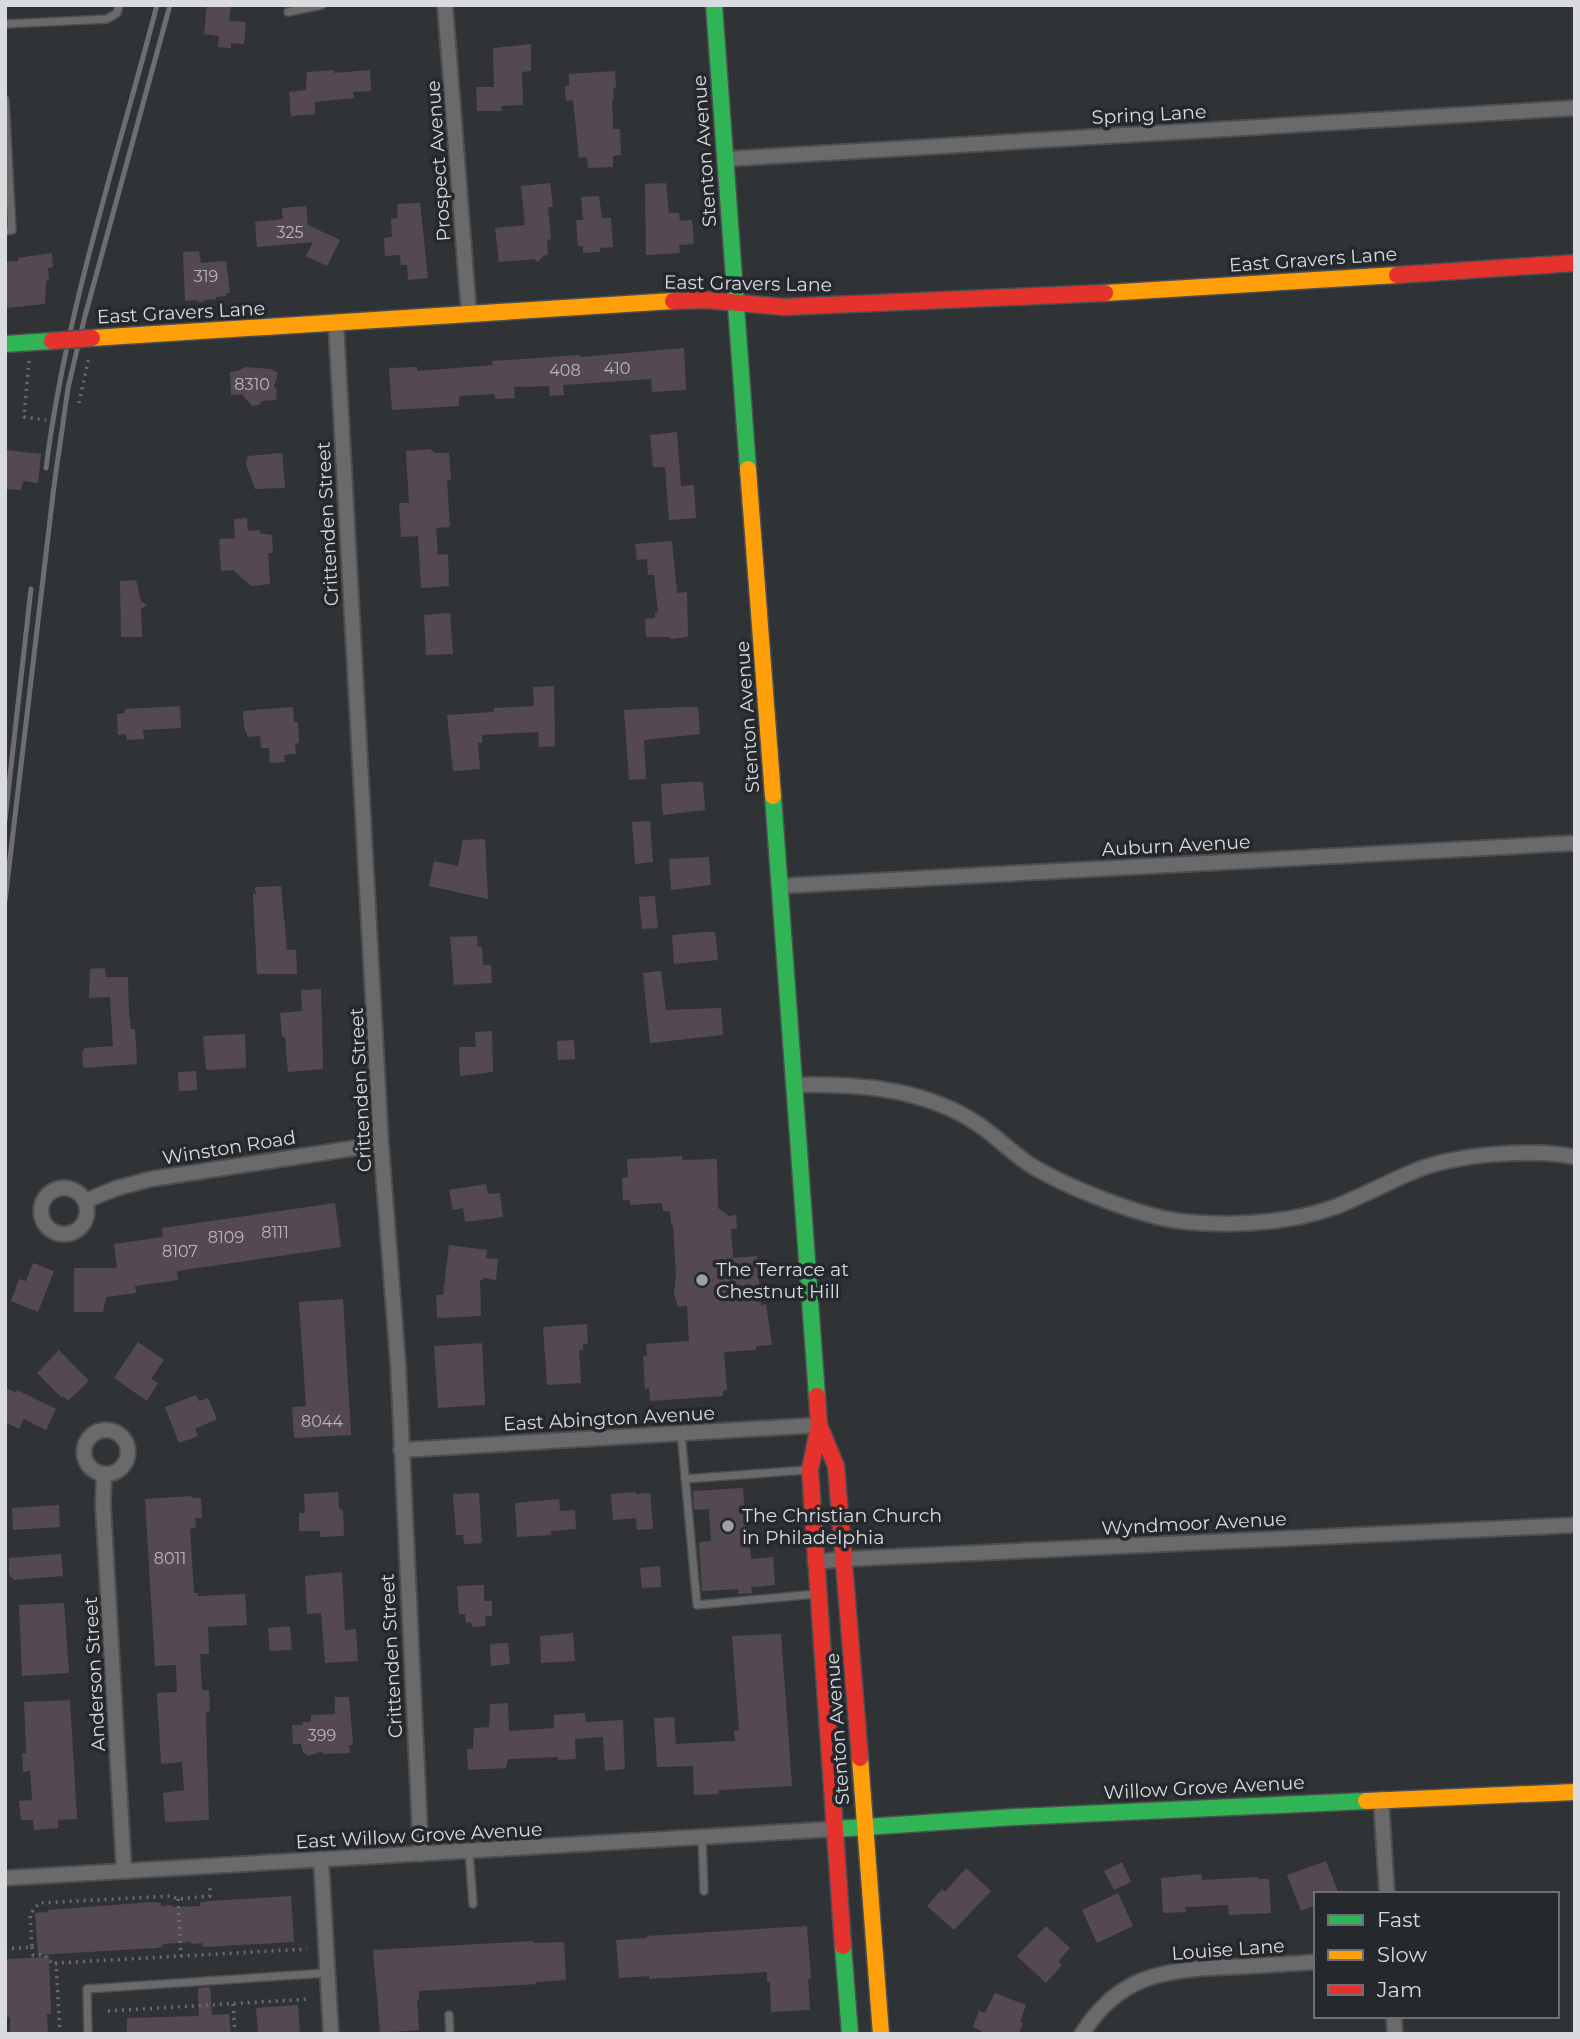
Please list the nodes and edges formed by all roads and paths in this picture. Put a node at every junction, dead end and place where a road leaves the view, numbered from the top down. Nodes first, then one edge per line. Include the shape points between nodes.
1 (119, 5) edge
2 (322, 5) edge
3 (445, 5) edge
4 (714, 5) edge
5 (288, 12) dead end
6 (5, 24) edge
7 (5, 100) edge
8 (1575, 108) edge
9 (726, 159) junction
10 (5, 231) edge
11 (1575, 263) edge
12 (737, 303) junction
13 (469, 314) junction
14 (336, 324) junction
15 (5, 344) edge
16 (91, 346) junction
17 (29, 359) dead end
18 (79, 402) dead end
19 (46, 420) dead end
20 (1575, 843) edge
21 (780, 886) junction
22 (795, 1085) junction
23 (381, 1144) junction
24 (1575, 1157) edge
25 (85, 1201) dead end
26 (819, 1425) junction
27 (681, 1433) junction
28 (401, 1450) junction
29 (810, 1469) junction
30 (104, 1475) dead end
31 (685, 1479) junction
32 (1575, 1525) edge
33 (845, 1559) junction
34 (815, 1562) junction
35 (817, 1594) junction
36 (1575, 1792) edge
37 (1381, 1799) junction
38 (866, 1826) junction
39 (835, 1829) junction
40 (702, 1837) junction
41 (469, 1851) junction
42 (421, 1854) junction
43 (321, 1859) junction
44 (124, 1871) junction
45 (5, 1878) edge
46 (210, 1885) dead end
47 (704, 1891) dead end
48 (1387, 1892) edge
49 (178, 1899) junction
50 (472, 1904) dead end
51 (32, 1947) junction
52 (5, 1948) edge
53 (307, 1949) dead end
54 (181, 1956) junction
55 (1314, 1962) edge
56 (57, 1965) junction
57 (328, 1973) junction
58 (310, 1999) dead end
59 (233, 2003) junction
60 (108, 2011) dead end
61 (449, 2015) dead end
62 (60, 2034) edge
63 (88, 2034) edge
64 (235, 2034) edge
65 (331, 2034) edge
66 (450, 2034) edge
67 (850, 2034) edge
68 (881, 2034) edge
69 (1082, 2034) edge

1 - 6 lane via 117,13 107,19
2 - 5 lane
3 - 13 street, Prospect Avenue
4 - 9 main road, Stenton Avenue
7 - 10 lane via 12,230
8 - 9 street, Spring Lane
9 - 12 main road, Stenton Avenue
11 - 12 main road, East Gravers Lane via 1054,296 781,307
12 - 13 main road, East Gravers Lane via 695,300
12 - 21 main road, Stenton Avenue
13 - 14 main road, East Gravers Lane
14 - 16 main road, East Gravers Lane
14 - 23 street, Crittenden Street
15 - 16 main road, East Gravers Lane, bridge via 52,341
16 - 18 path
17 - 19 path via 24,417
20 - 21 street, Auburn Avenue
21 - 22 main road, Stenton Avenue
22 - 24 street via 874,1087 916,1096 969,1118 1027,1163 1063,1182 1135,1210 1186,1222 1247,1223 1311,1213 1420,1169 1452,1161 1498,1154
22 - 26 main road, Stenton Avenue
23 - 25 street, Winston Road via 171,1175
23 - 28 street, Crittenden Street
26 - 27 street, East Abington Avenue
26 - 29 main road, Stenton Avenue
26 - 33 main road, Stenton Avenue via 836,1466
27 - 28 street, East Abington Avenue
27 - 31 lane
28 - 42 street, Crittenden Street
29 - 31 lane
29 - 34 main road, Stenton Avenue
30 - 44 street, Anderson Street
31 - 35 lane via 697,1605
32 - 33 street, Wyndmoor Avenue
33 - 34 street, Wyndmoor Avenue
33 - 38 main road, Stenton Avenue
34 - 35 main road, Stenton Avenue
35 - 39 main road, Stenton Avenue
36 - 37 main road, Willow Grove Avenue
37 - 38 main road, Willow Grove Avenue
37 - 48 street
38 - 39 main road, Willow Grove Avenue
38 - 68 main road, Stenton Avenue
39 - 40 street, East Willow Grove Avenue
39 - 67 main road, Stenton Avenue
40 - 41 street, East Willow Grove Avenue
40 - 47 lane
41 - 42 street, East Willow Grove Avenue
41 - 50 lane
42 - 43 street, East Willow Grove Avenue
43 - 44 street, East Willow Grove Avenue
43 - 57 street
44 - 45 street, East Willow Grove Avenue
46 - 49 path via 211,1896
49 - 51 path via 39,1903 30,1914
49 - 54 path
51 - 52 path
51 - 56 path via 33,1955 45,1955
53 - 54 path
54 - 56 path
55 - 69 street, Louise Lane via 1190,1969 1148,1977 1114,1996
56 - 62 path
57 - 63 lane via 87,1989
57 - 65 street
58 - 59 path
59 - 60 path
59 - 64 path
61 - 66 lane

